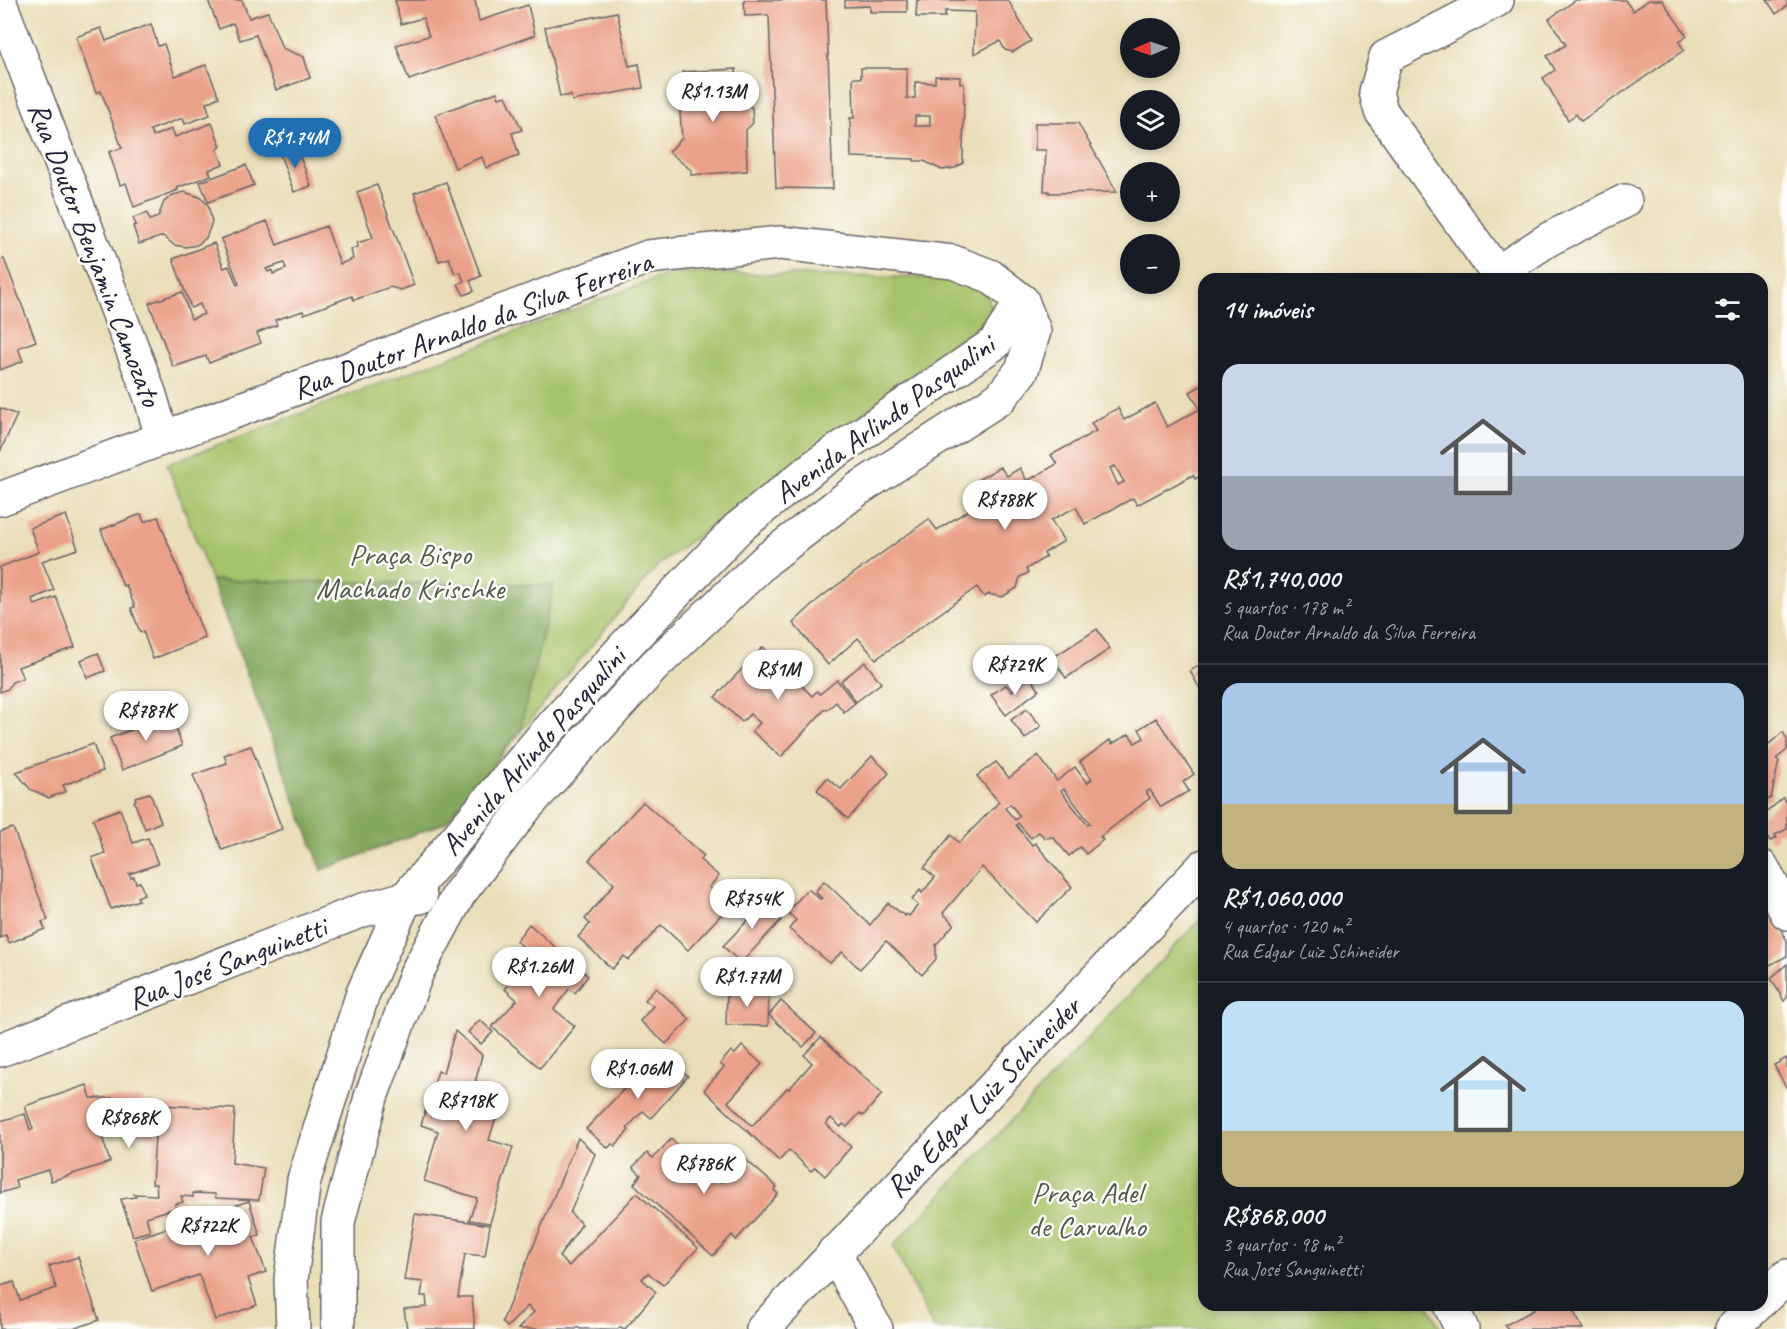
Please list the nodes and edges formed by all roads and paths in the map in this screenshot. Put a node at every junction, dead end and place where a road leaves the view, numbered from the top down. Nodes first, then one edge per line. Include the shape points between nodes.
1 (1497, 0) edge
2 (0, 3) edge
3 (1625, 201) dead end
4 (1497, 273) edge
5 (1503, 273) edge
6 (1022, 301) junction
7 (162, 437) junction
8 (0, 498) edge
9 (1198, 872) edge
10 (1768, 878) edge
11 (459, 894) junction
12 (406, 898) junction
13 (1787, 914) edge
14 (381, 951) junction
15 (417, 972) junction
16 (0, 1050) edge
17 (834, 1252) junction
18 (1787, 1276) edge
19 (1768, 1294) edge
20 (1453, 1311) edge
21 (1751, 1311) edge
22 (293, 1329) edge
23 (338, 1329) edge
24 (763, 1329) edge
25 (876, 1329) edge
26 (1462, 1329) edge
27 (1732, 1329) edge

1 - 4 street via 1386,57 1376,92 1381,111
2 - 7 street, Rua Doutor Benjamin Camozato via 150,395
3 - 5 street via 1549,239
6 - 7 street, Rua Doutor Arnaldo da Silva Ferreira via 990,276 953,262 780,243 648,257
6 - 11 street, Avenida Arlindo Pasqualini via 1034,331 1022,370 1000,398 858,489 766,560 654,666 526,807
6 - 12 street, Avenida Arlindo Pasqualini via 994,343 815,466 738,528 544,734
7 - 8 street, Rua Doutor Arnaldo da Silva Ferreira
9 - 17 street, Rua Edgar Luiz Schineider
10 - 13 street
11 - 12 street, Rua José Sanguinetti
11 - 15 street, Avenida Arlindo Pasqualini
12 - 14 street, Avenida Arlindo Pasqualini
12 - 16 street, Rua José Sanguinetti via 363,910
14 - 15 street
14 - 22 street, Avenida Arlindo Pasqualini via 363,993 304,1180 291,1279
15 - 23 street, Avenida Arlindo Pasqualini via 371,1097 338,1222
17 - 24 street, Rua Edgar Luiz Schineider
17 - 25 street
18 - 19 street
20 - 26 street
21 - 27 street

